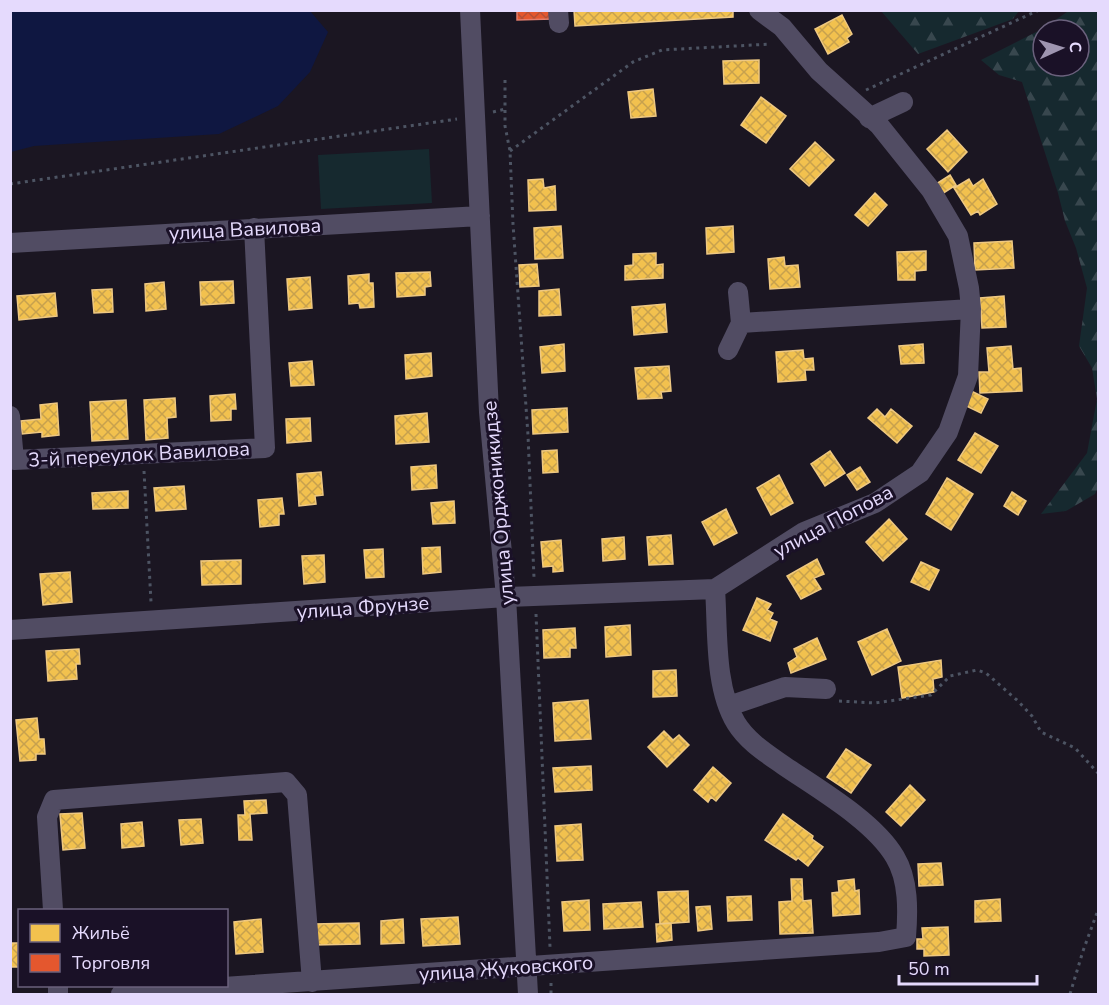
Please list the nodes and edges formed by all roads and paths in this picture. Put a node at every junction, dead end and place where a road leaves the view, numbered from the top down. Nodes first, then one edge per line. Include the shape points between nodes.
1 (470, 10) edge
2 (759, 10) edge
3 (1039, 10) edge
4 (780, 44) dead end
5 (506, 80) dead end
6 (863, 91) dead end
7 (903, 102) dead end
8 (476, 116) junction
9 (869, 118) junction
10 (510, 150) junction
11 (10, 184) edge
12 (480, 216) junction
13 (254, 228) junction
14 (10, 243) edge
15 (738, 292) dead end
16 (971, 309) junction
17 (741, 323) junction
18 (728, 350) dead end
19 (10, 417) edge
20 (143, 454) junction
21 (715, 588) junction
22 (535, 591) junction
23 (506, 597) junction
24 (152, 622) junction
25 (10, 630) edge
26 (828, 695) joint
27 (729, 706) junction
28 (1098, 773) edge
29 (53, 909) edge
30 (1098, 910) edge
31 (550, 965) junction
32 (526, 966) junction
33 (312, 982) junction
34 (121, 994) edge
35 (528, 994) edge
36 (1070, 994) edge

1 - 8 street, улица Орджоникидзе
2 - 9 street, улица Попова via 782,27 819,71
3 - 6 path
4 - 10 path via 662,50 633,62
5 - 10 path via 505,126
7 - 9 street
8 - 11 path
8 - 12 street, улица Орджоникидзе
9 - 16 street, улица Попова via 879,125 931,190 958,236
10 - 22 path
12 - 13 street, улица Вавилова
12 - 23 street, улица Орджоникидзе via 489,412
13 - 14 street, улица Вавилова
13 - 20 street, 3-й переулок Вавилова via 265,448
15 - 17 street
16 - 17 street
16 - 21 street, улица Попова via 968,376 948,432 920,473 875,503 804,532
17 - 18 street
19 - 20 street, 3-й переулок Вавилова via 14,460
20 - 24 path
21 - 22 street, улица Фрунзе
21 - 27 street via 721,686
22 - 23 street, улица Фрунзе
22 - 31 path
23 - 24 street, улица Фрунзе
23 - 32 street, улица Орджоникидзе
24 - 25 street, улица Фрунзе
26 - 27 street via 785,687
26 - 28 path via 875,703 931,695 950,676 977,670 986,673 1018,701 1041,732 1075,748
27 - 31 street, улица Жуковского via 736,723 756,746 881,836 897,859 904,884 906,937
29 - 33 street via 47,817 54,800 286,782 297,795
30 - 36 path
31 - 32 street, улица Жуковского
32 - 33 street, улица Жуковского
32 - 35 street, улица Орджоникидзе
33 - 34 street, улица Жуковского

